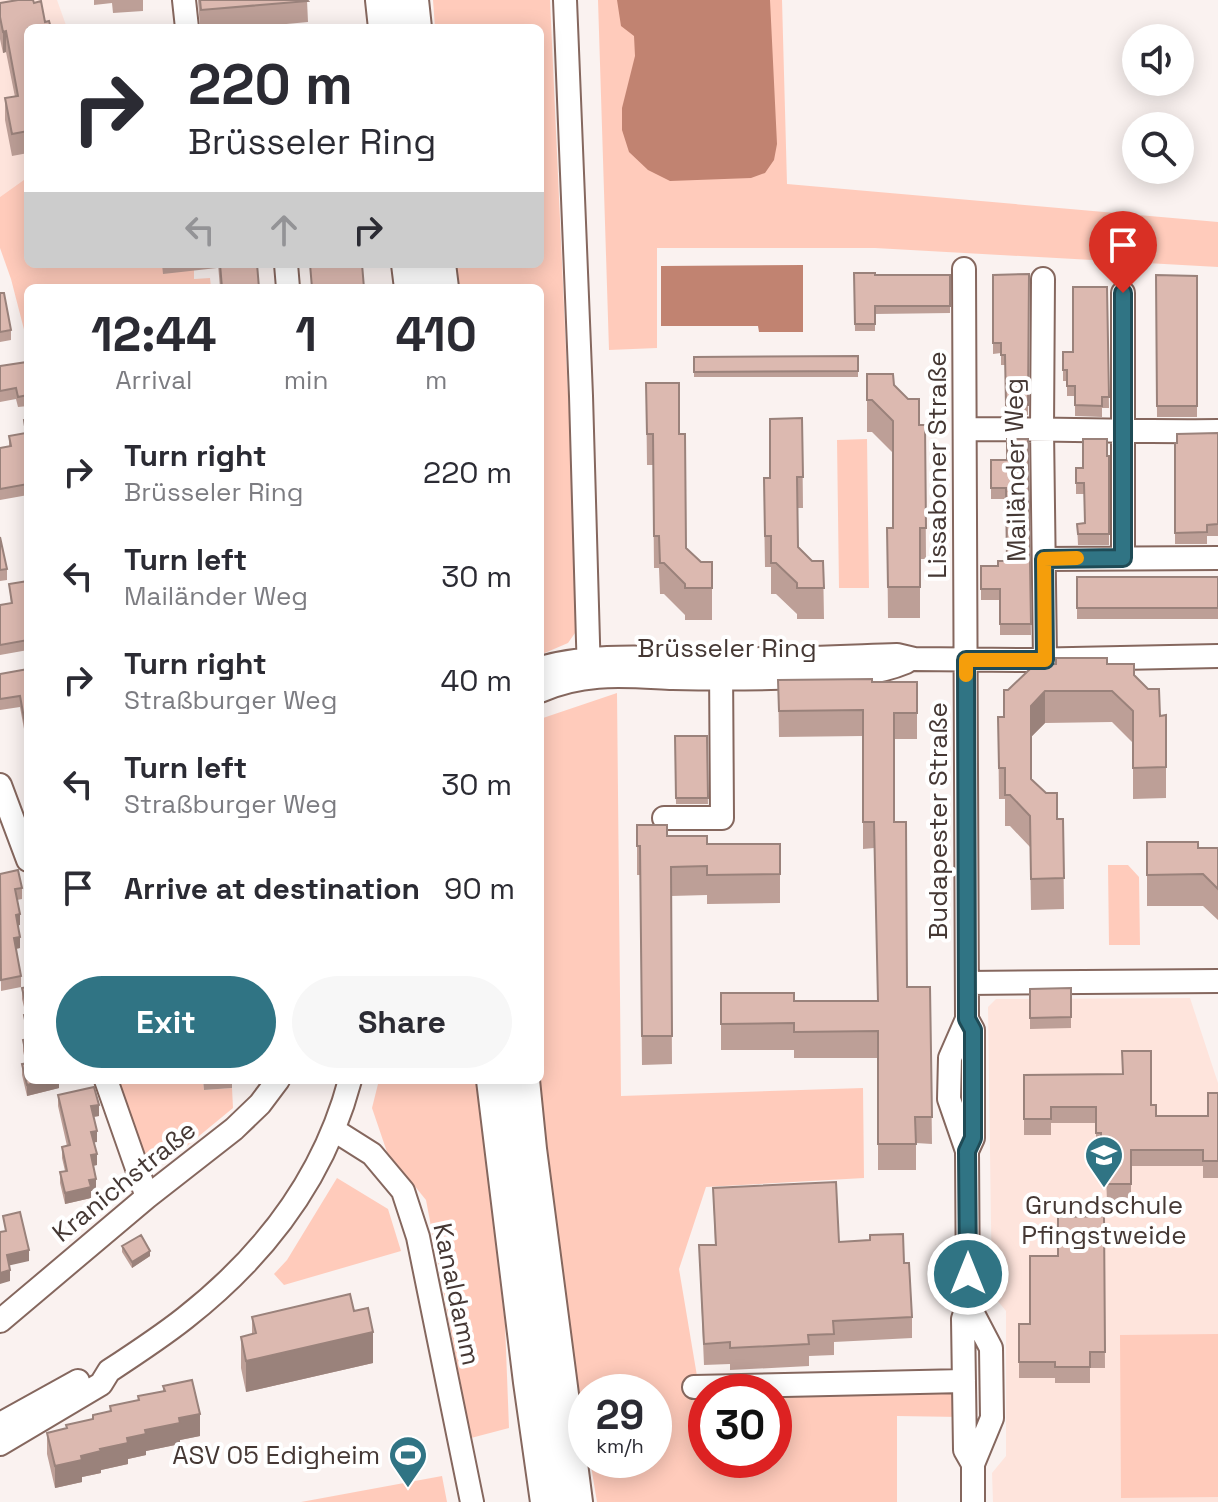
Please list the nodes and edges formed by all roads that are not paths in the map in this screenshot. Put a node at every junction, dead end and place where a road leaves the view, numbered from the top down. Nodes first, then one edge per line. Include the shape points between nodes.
1 (184, 0) edge
2 (382, 0) edge
3 (412, 0) edge
4 (565, 0) edge
5 (187, 24) edge
6 (385, 24) edge
7 (415, 24) edge
8 (964, 269) dead end
9 (1043, 279) dead end
10 (1123, 293) dead end
11 (965, 429) junction
12 (1042, 429) junction
13 (1218, 431) edge
14 (1122, 432) junction
15 (1123, 558) junction
16 (1218, 558) edge
17 (1044, 559) junction
18 (1218, 656) edge
19 (966, 660) junction
20 (1045, 660) junction
21 (589, 667) junction
22 (544, 668) edge
23 (721, 669) junction
24 (544, 689) edge
25 (0, 785) edge
26 (664, 818) dead end
27 (24, 849) edge
28 (1218, 981) edge
29 (967, 983) junction
30 (107, 1084) edge
31 (275, 1084) edge
32 (349, 1084) edge
33 (493, 1084) edge
34 (523, 1084) edge
35 (334, 1130) junction
36 (147, 1197) junction
37 (968, 1304) junction
38 (0, 1321) edge
39 (109, 1371) junction
40 (964, 1381) junction
41 (792, 1385) edge
42 (0, 1424) edge
43 (0, 1444) edge
44 (973, 1464) junction
45 (472, 1502) edge
46 (547, 1502) edge
47 (576, 1502) edge
48 (973, 1502) edge

1 - 5 street
2 - 6 highway
3 - 7 highway
4 - 21 street
8 - 11 street, Lissaboner Straße
9 - 12 street, Mailänder Weg
10 - 14 street
11 - 12 street
11 - 19 street, Lissaboner Straße
12 - 14 street
12 - 17 street, Mailänder Weg
13 - 14 street
14 - 15 street
15 - 16 street
15 - 17 street
17 - 20 street, Mailänder Weg
18 - 20 street, Brüsseler Ring
19 - 20 street, Brüsseler Ring
19 - 23 street, Brüsseler Ring via 897,655
19 - 29 street, Budapester Straße
21 - 22 street, Brüsseler Ring
21 - 23 street, Brüsseler Ring
21 - 24 street, Brüsseler Ring
23 - 26 street via 722,818
25 - 27 street
28 - 29 street
29 - 37 street, Budapester Straße via 967,1019 950,1058 949,1099 967,1151
30 - 36 street
31 - 36 street, Kranichstraße via 234,1129
32 - 35 street
33 - 46 highway
34 - 47 highway
35 - 39 street via 301,1195 251,1258 188,1315
35 - 45 street, Kanaldamm via 372,1154 403,1191 421,1251
36 - 38 street, Kranichstraße
37 - 40 street, Budapester Straße via 963,1319
37 - 44 street, Budapester Straße via 991,1348 992,1418
39 - 42 street via 95,1372
39 - 43 street via 101,1384
40 - 41 street
40 - 44 street, Budapester Straße via 965,1450
44 - 48 street, Budapester Straße

